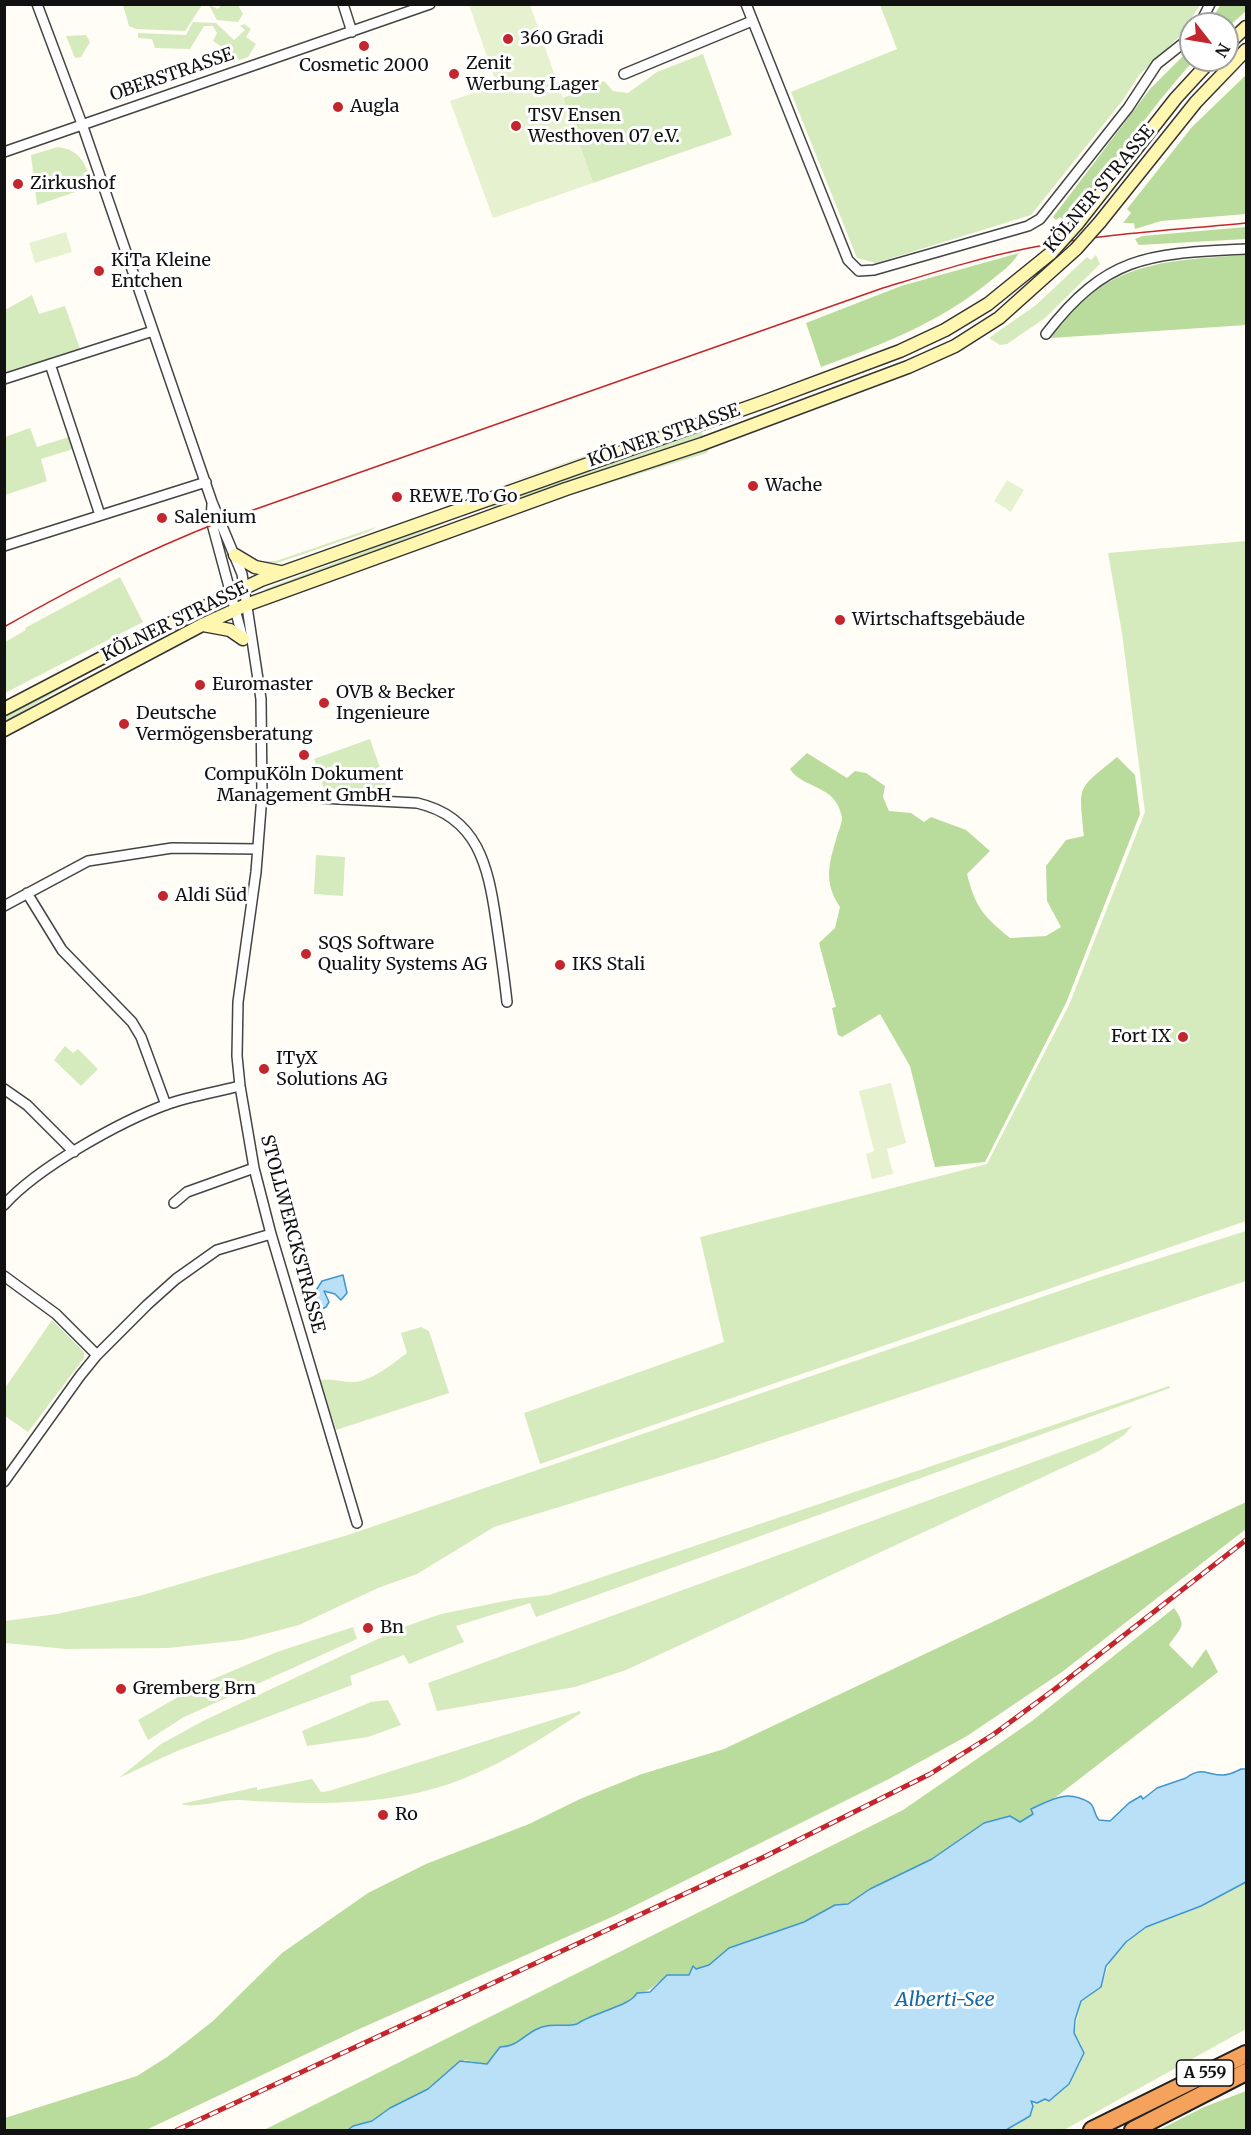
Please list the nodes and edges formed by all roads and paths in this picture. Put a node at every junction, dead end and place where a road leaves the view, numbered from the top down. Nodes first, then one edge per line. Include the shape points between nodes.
1 (37, 4) edge
2 (342, 4) edge
3 (430, 4) edge
4 (746, 4) edge
5 (753, 21) junction
6 (352, 32) junction
7 (1179, 47) edge
8 (1246, 50) edge
9 (1200, 72) edge
10 (624, 75) dead end
11 (82, 124) junction
12 (4, 152) edge
13 (1246, 249) edge
14 (153, 331) junction
15 (1046, 333) dead end
16 (51, 364) junction
17 (4, 379) edge
18 (206, 482) junction
19 (212, 502) junction
20 (468, 506) junction
21 (100, 516) junction
22 (474, 522) junction
23 (4, 546) edge
24 (235, 555) junction
25 (282, 573) junction
26 (244, 587) junction
27 (230, 594) junction
28 (246, 605) junction
29 (234, 610) junction
30 (202, 625) junction
31 (243, 639) junction
32 (255, 661) junction
33 (4, 709) edge
34 (4, 730) edge
35 (262, 795) junction
36 (258, 849) junction
37 (27, 893) junction
38 (5, 904) edge
39 (507, 1002) dead end
40 (240, 1086) junction
41 (4, 1089) edge
42 (166, 1105) junction
43 (74, 1152) junction
44 (254, 1168) junction
45 (174, 1203) dead end
46 (4, 1205) edge
47 (271, 1234) junction
48 (4, 1276) edge
49 (97, 1355) junction
50 (4, 1482) edge
51 (357, 1523) dead end
52 (1246, 2042) edge
53 (1246, 2054) edge
54 (1246, 2072) edge
55 (1246, 2082) edge
56 (1165, 2092) junction
57 (1168, 2113) junction
58 (1092, 2130) edge
59 (1133, 2130) edge

1 - 11 street
2 - 6 street
3 - 6 street, OBERSTRASSE
4 - 5 street
5 - 7 street via 848,260 859,271 1028,226 1040,219 1128,108 1157,64
5 - 10 street
6 - 11 street, OBERSTRASSE
8 - 22 main road, KÖLNER STRASSE, bridge via 1196,102 1076,249 999,318 955,346 702,444
9 - 20 main road, KÖLNER STRASSE, bridge via 1051,253 988,304 909,347 777,398
11 - 12 street, OBERSTRASSE
11 - 14 street
13 - 15 street via 1173,253 1119,267 1078,296
14 - 16 street
14 - 18 street
16 - 17 street
16 - 21 street
18 - 19 street
18 - 21 street
19 - 24 street, STOLLWERCKSTRASSE
19 - 27 street, STOLLWERCKSTRASSE via 211,520
20 - 22 main road
20 - 25 main road, KÖLNER STRASSE
21 - 23 street
22 - 28 main road, KÖLNER STRASSE
24 - 25 main road via 255,567
24 - 26 street, STOLLWERCKSTRASSE
25 - 26 main road, KÖLNER STRASSE
26 - 27 main road, KÖLNER STRASSE
26 - 28 street, STOLLWERCKSTRASSE
27 - 29 street, STOLLWERCKSTRASSE
27 - 33 main road, KÖLNER STRASSE
28 - 29 main road, KÖLNER STRASSE
28 - 32 street, STOLLWERCKSTRASSE
29 - 30 main road, KÖLNER STRASSE
29 - 31 street, STOLLWERCKSTRASSE
30 - 31 main road via 230,630
30 - 34 main road, KÖLNER STRASSE
31 - 32 street, STOLLWERCKSTRASSE
32 - 35 street, STOLLWERCKSTRASSE via 261,699
35 - 36 street, STOLLWERCKSTRASSE
35 - 39 street via 417,803 438,810 459,825 474,840 488,872
36 - 37 street via 172,848 88,861
36 - 40 street, STOLLWERCKSTRASSE via 238,1002
37 - 38 street
37 - 42 street via 62,950 132,1022
40 - 42 street
40 - 44 street, STOLLWERCKSTRASSE
41 - 43 street via 27,1105
42 - 43 street
43 - 46 street
44 - 45 street via 187,1192
44 - 47 street, STOLLWERCKSTRASSE
47 - 49 street via 217,1250 176,1279
47 - 51 street, STOLLWERCKSTRASSE
48 - 49 street via 56,1314
49 - 50 street
52 - 56 highway
53 - 56 highway, A 559
54 - 57 highway, A 559
55 - 57 highway
56 - 58 highway, A 559
57 - 59 highway, A 559

